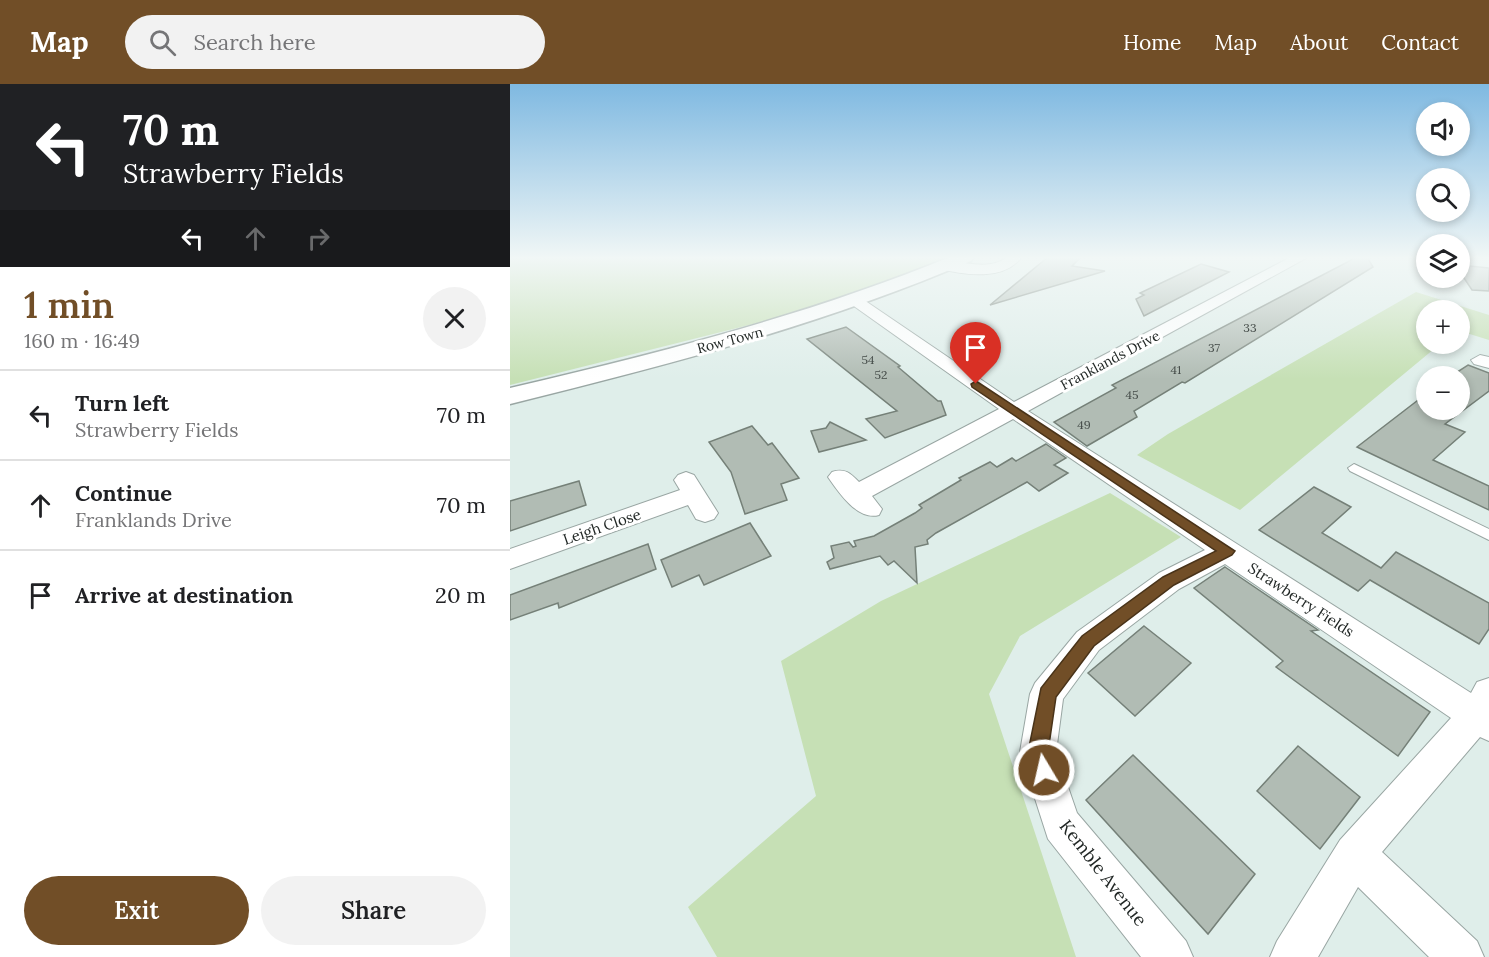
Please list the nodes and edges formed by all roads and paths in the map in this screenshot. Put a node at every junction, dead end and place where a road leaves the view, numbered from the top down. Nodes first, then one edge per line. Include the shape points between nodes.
1 (866, 298) edge
2 (1225, 298) edge
3 (856, 302) junction
4 (510, 396) edge
5 (1014, 411) junction
6 (1354, 468) dead end
7 (856, 493) dead end
8 (695, 495) dead end
9 (1489, 535) edge
10 (1227, 551) junction
11 (510, 559) edge
12 (1485, 711) edge
13 (1354, 854) junction
14 (1170, 957) edge
15 (1293, 957) edge
16 (1461, 957) edge

1 - 3 street, Row Town
2 - 5 street, Franklands Drive
3 - 4 street, Row Town via 743,337
3 - 5 street
5 - 7 street, Franklands Drive
5 - 10 street, Strawberry Fields
6 - 9 lane
8 - 11 street, Leigh Close
10 - 12 street, Strawberry Fields
10 - 14 street, Kemble Avenue via 1169,581 1088,641 1047,694 1038,752 1062,825
12 - 13 street
13 - 15 street
13 - 16 street

